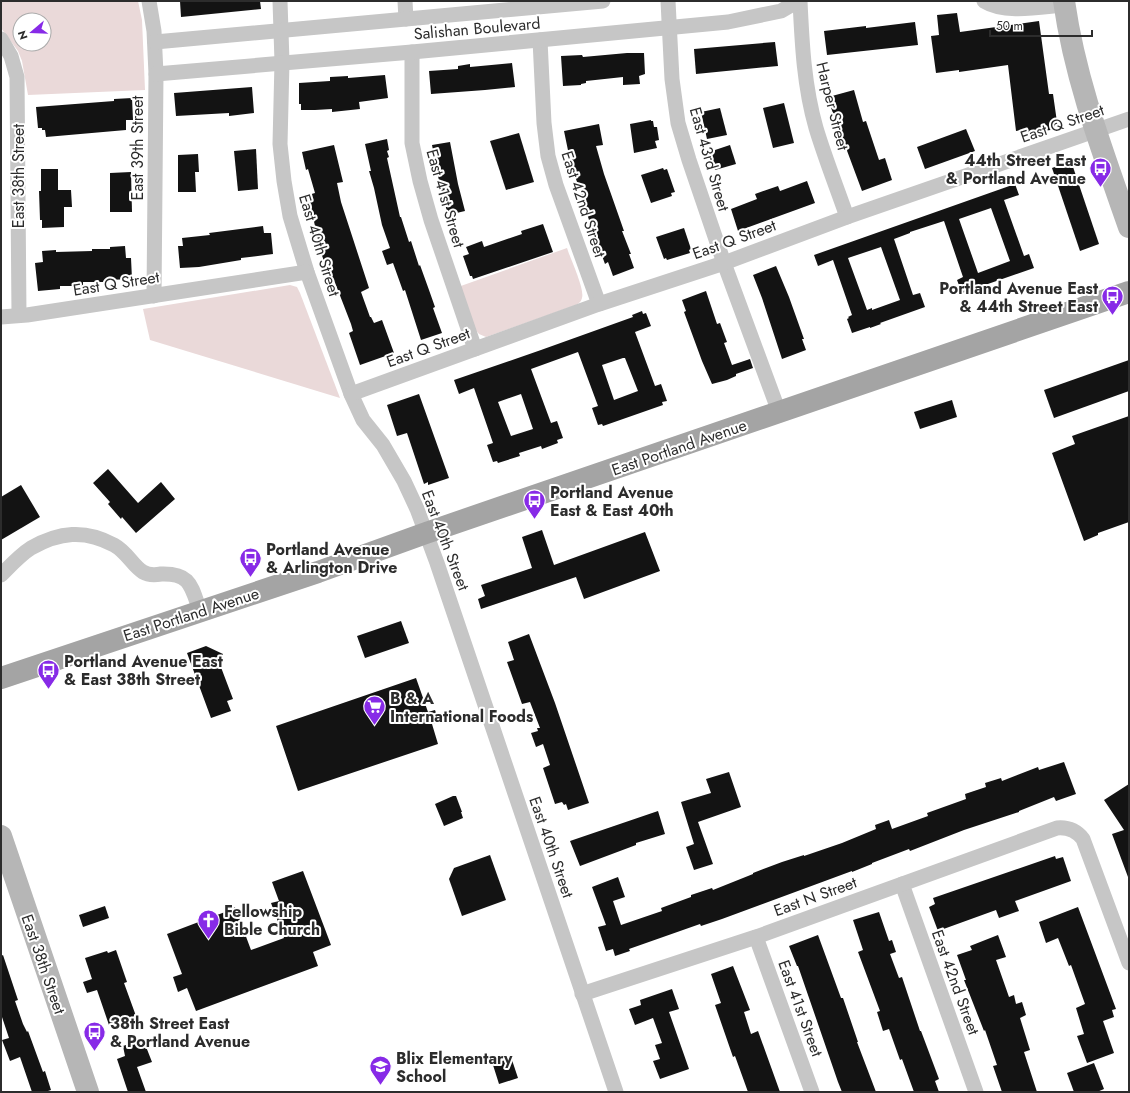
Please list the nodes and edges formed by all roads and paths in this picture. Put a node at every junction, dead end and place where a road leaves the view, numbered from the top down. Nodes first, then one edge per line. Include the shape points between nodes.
1 (149, 1) edge
2 (280, 1) edge
3 (405, 1) edge
4 (604, 1) edge
5 (668, 1) edge
6 (799, 1) edge
7 (984, 1) edge
8 (1064, 3) edge
9 (538, 4) edge
10 (406, 19) junction
11 (669, 28) junction
12 (281, 31) junction
13 (1, 39) edge
14 (540, 40) junction
15 (155, 42) junction
16 (412, 52) junction
17 (282, 62) junction
18 (156, 74) junction
19 (1129, 119) edge
20 (1095, 131) junction
21 (847, 217) junction
22 (1129, 227) edge
23 (724, 263) junction
24 (307, 272) junction
25 (1129, 292) edge
26 (154, 296) junction
27 (599, 304) junction
28 (19, 315) junction
29 (1, 317) edge
30 (475, 349) junction
31 (351, 394) junction
32 (779, 412) junction
33 (426, 534) junction
34 (1, 575) edge
35 (200, 611) junction
36 (1, 678) edge
37 (1, 836) edge
38 (902, 884) junction
39 (756, 937) junction
40 (1129, 963) edge
41 (582, 994) junction
42 (88, 1092) edge
43 (616, 1092) edge
44 (812, 1092) edge
45 (976, 1092) edge

1 - 15 street, East 39th Street
2 - 12 street, East 40th Street
3 - 10 street
4 - 9 street, Salishan Boulevard
5 - 11 street, East 43rd Street
6 - 11 street, Salishan Boulevard via 781,11 736,21
6 - 21 street, Harper Street via 802,55 808,95 816,127
7 - 8 street via 991,6 1011,8
8 - 20 main road via 1068,35
9 - 10 street, Salishan Boulevard
10 - 12 street, Salishan Boulevard
11 - 14 street, Salishan Boulevard
11 - 23 street, East 43rd Street via 678,123 688,160
12 - 15 street, Salishan Boulevard
12 - 17 street, East 40th Street
13 - 28 street, East 38th Street via 11,56 17,77
14 - 16 street, Salishan Boulevard
14 - 27 street, East 42nd Street via 548,156 556,186
15 - 18 street, East 39th Street
16 - 17 street, Salishan Boulevard
16 - 30 street, East 41st Street via 412,143 420,182 430,220
17 - 18 street, Salishan Boulevard
17 - 24 street, East 40th Street via 280,144 284,181 290,216
18 - 26 street, East 39th Street
19 - 20 street, East Q Street
20 - 21 street, East Q Street
20 - 22 main road
21 - 23 street, East Q Street
23 - 27 street, East Q Street
23 - 32 street, East 43rd Street
24 - 26 street, East Q Street
24 - 31 street, East 40th Street
25 - 32 main road, East Portland Avenue
26 - 28 street, East Q Street
27 - 30 street, East Q Street
28 - 29 street, East Q Street
30 - 31 street, East Q Street
31 - 33 street, East 40th Street via 363,420 383,445 404,482
32 - 33 main road, East Portland Avenue
33 - 35 main road, East Portland Avenue
33 - 41 street, East 40th Street
34 - 35 street via 30,549 61,535 76,533 94,536 115,545 143,572 153,575 173,574 184,578 192,588
35 - 36 main road, East Portland Avenue
37 - 42 main road, East 38th Street
38 - 39 street, East N Street
38 - 40 street, East N Street via 1057,828 1072,829 1083,839
38 - 45 street, East 42nd Street
39 - 41 street, East N Street
39 - 44 street, East 41st Street
41 - 43 street, East 40th Street

